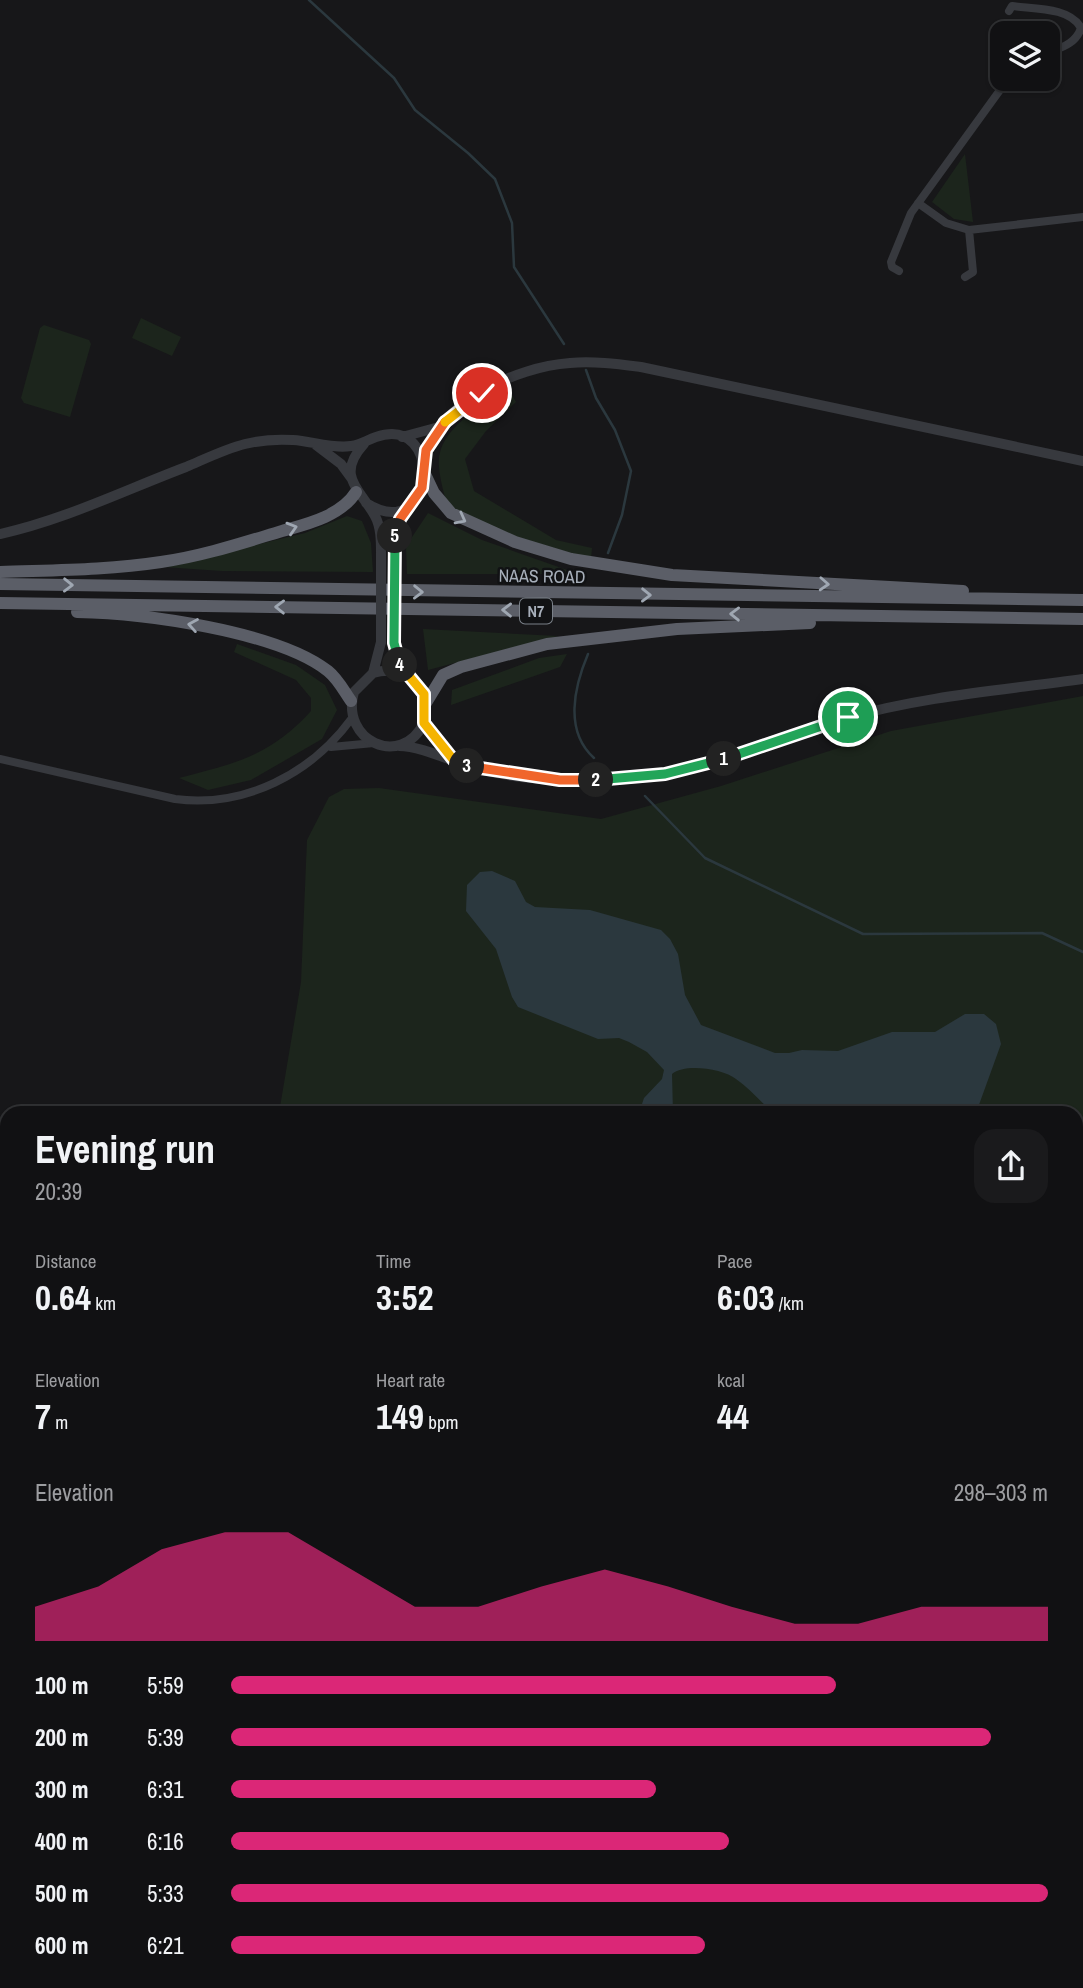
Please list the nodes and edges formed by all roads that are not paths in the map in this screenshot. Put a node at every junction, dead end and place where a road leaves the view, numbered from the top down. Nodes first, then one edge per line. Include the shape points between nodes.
1 (1009, 11) dead end
2 (1060, 48) edge
3 (999, 91) edge
4 (918, 203) junction
5 (1083, 217) edge
6 (969, 230) junction
7 (899, 271) dead end
8 (965, 278) dead end
9 (439, 426) junction
10 (402, 437) junction
11 (312, 443) junction
12 (364, 443) junction
13 (423, 459) junction
14 (1083, 461) edge
15 (425, 474) junction
16 (354, 485) junction
17 (366, 503) junction
18 (407, 506) junction
19 (0, 534) edge
20 (0, 572) edge
21 (0, 583) edge
22 (1077, 600) edge
23 (0, 603) edge
24 (0, 611) edge
25 (1078, 619) edge
26 (373, 673) junction
27 (408, 675) junction
28 (1083, 678) edge
29 (351, 701) junction
30 (426, 703) junction
31 (352, 718) junction
32 (424, 723) junction
33 (373, 743) junction
34 (398, 746) junction
35 (331, 747) junction
36 (0, 759) edge
37 (456, 763) junction

1 - 2 street via 1012,6 1068,14 1077,20 1081,27 1078,36
3 - 4 street
4 - 6 street via 946,222
4 - 7 street via 891,262
5 - 6 street
6 - 8 street via 973,272
9 - 10 street
9 - 13 street
9 - 14 street via 482,393 511,378 550,365 593,362 641,367
10 - 12 street via 382,435
10 - 13 street
11 - 12 street via 348,447
11 - 16 street via 341,464
11 - 19 street via 272,440 244,444 44,522
12 - 16 street via 353,460
13 - 15 street
15 - 18 street via 419,495
15 -> 22 highway, N7 via 441,504 467,522 539,550 604,566 672,575
16 - 17 street
20 -> 16 highway via 113,568 190,557 336,511 347,504
17 - 18 street via 382,510
17 - 26 street, bridge via 377,518 381,554 381,642
18 - 27 street, bridge via 396,529 393,554 394,643 398,663
21 -> 22 highway, NAAS ROAD / N7
25 -> 23 highway, NAAS ROAD / N7
29 -> 24 highway via 329,672 313,662 242,636 153,618
25 - 30 highway, N7 via 804,623 597,637 547,644 461,667 443,675
26 - 27 street via 391,670
26 - 29 street via 358,684
27 - 30 street via 420,686
28 - 37 street via 848,717 702,766 630,779 560,780 501,774
29 - 31 street
30 - 32 street
31 - 33 street via 360,733
31 - 35 street
32 - 34 street via 414,738
32 - 37 street
33 - 34 street
33 - 35 street
34 - 37 street via 415,746
35 - 36 street via 272,785 203,802

